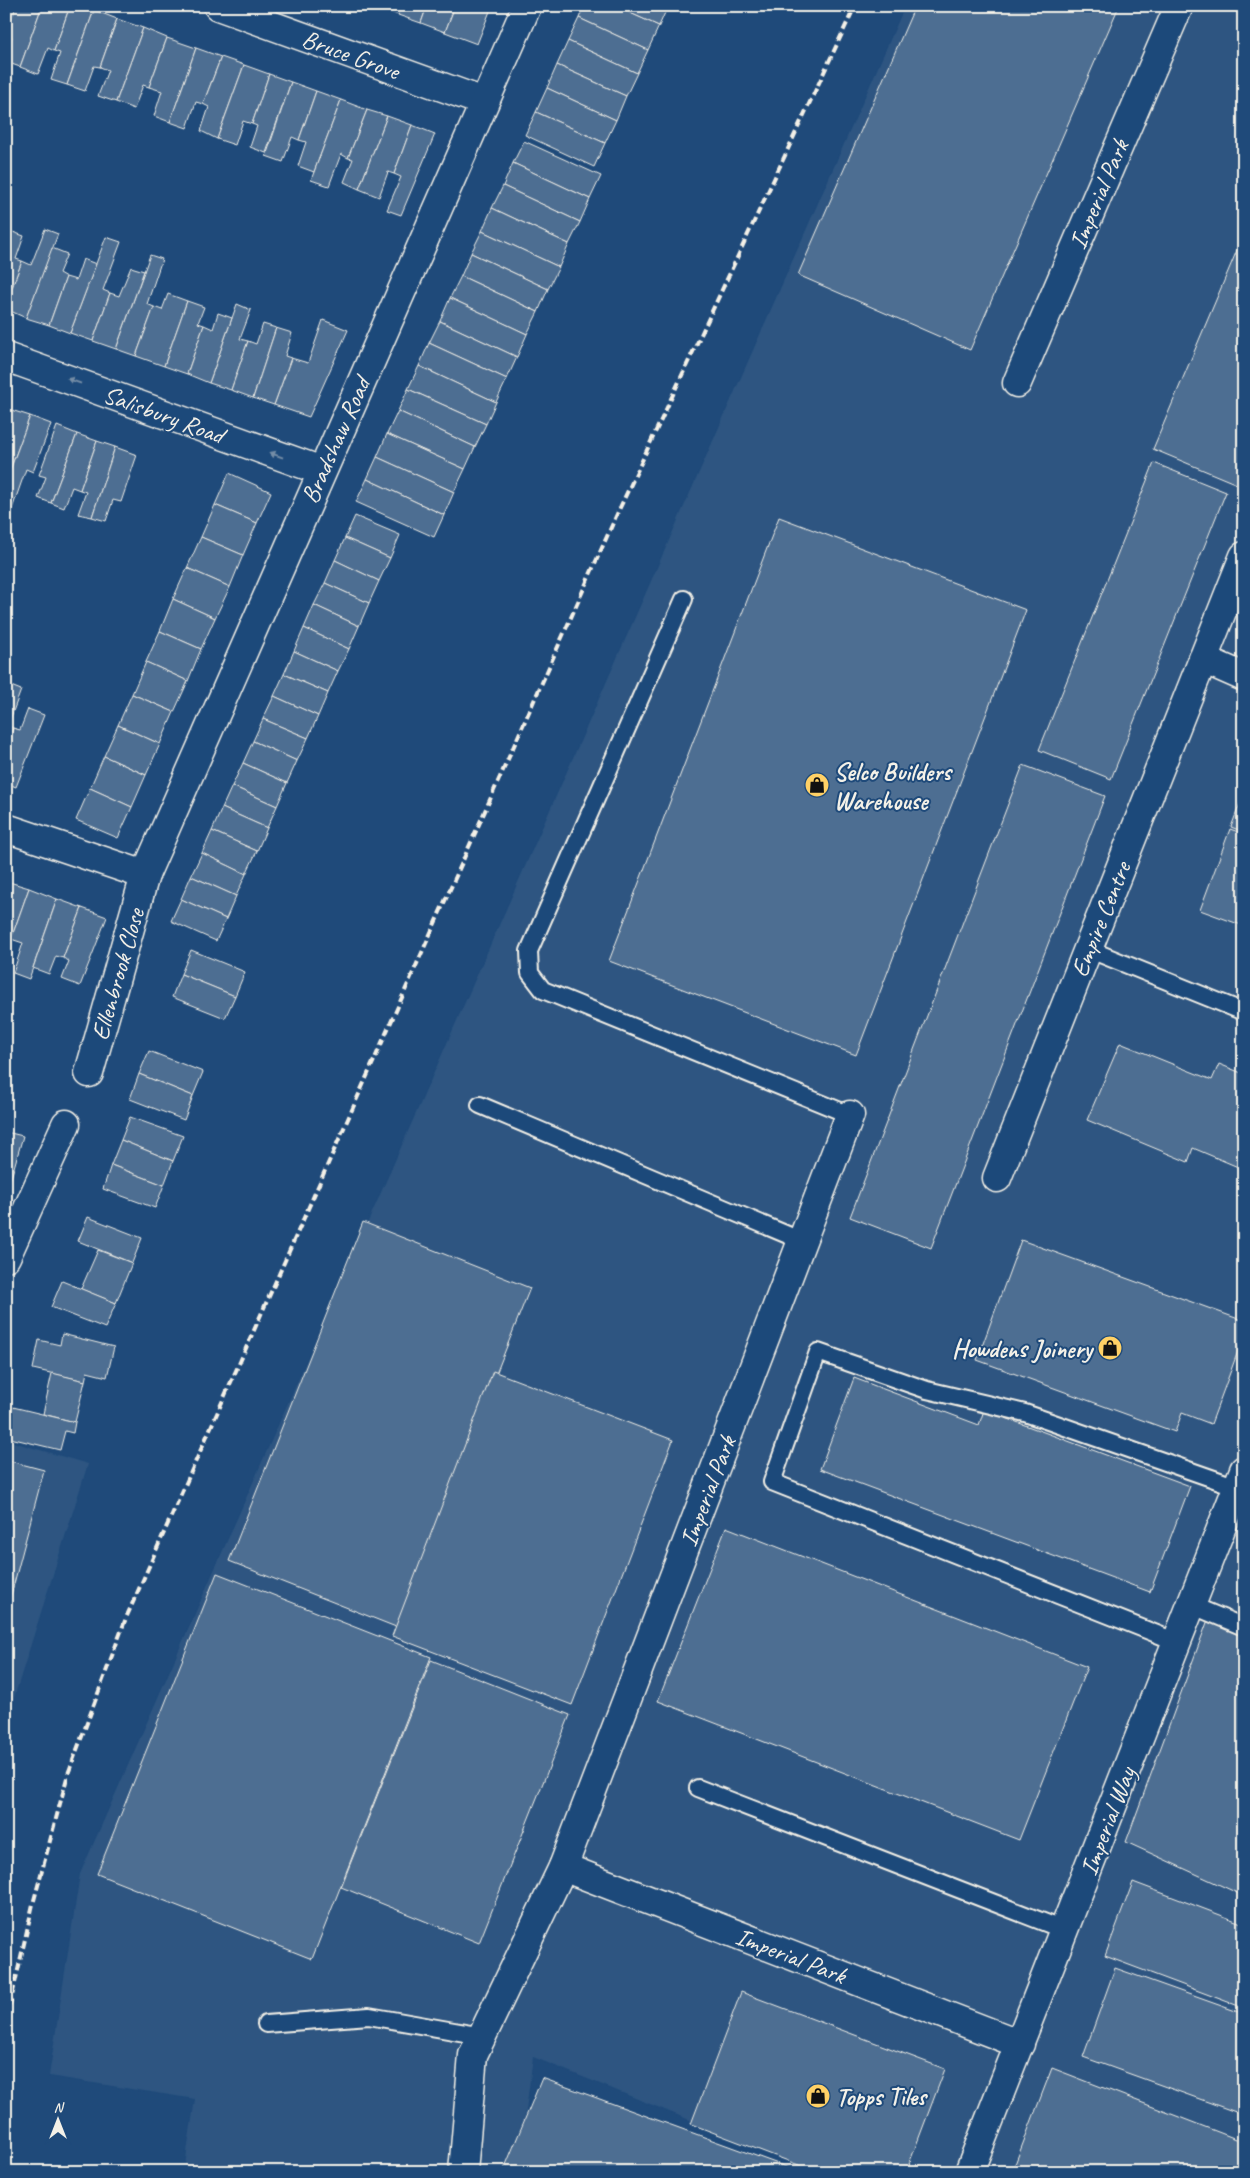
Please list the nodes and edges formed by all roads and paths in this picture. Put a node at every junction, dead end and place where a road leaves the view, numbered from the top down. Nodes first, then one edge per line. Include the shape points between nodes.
1 (218, 6) edge
2 (526, 6) edge
3 (1179, 6) edge
4 (484, 102) junction
5 (6, 357) edge
6 (1018, 382) dead end
7 (322, 471) junction
8 (1244, 556) edge
9 (684, 599) dead end
10 (1203, 659) junction
11 (1244, 677) edge
12 (6, 828) edge
13 (145, 875) junction
14 (1088, 949) junction
15 (1244, 1012) edge
16 (89, 1073) dead end
17 (480, 1105) dead end
18 (850, 1116) joint
19 (66, 1124) dead end
20 (997, 1178) dead end
21 (802, 1241) junction
22 (6, 1257) edge
23 (1241, 1479) edge
24 (1191, 1605) junction
25 (1244, 1627) edge
26 (1177, 1642) junction
27 (698, 1788) dead end
28 (563, 1867) junction
29 (1064, 1930) junction
30 (266, 2024) dead end
31 (482, 2036) junction
32 (1020, 2044) junction
33 (463, 2172) edge
34 (970, 2172) edge

1 - 4 street, Bruce Grove
2 - 4 street, Bradshaw Road
3 - 6 street, Imperial Park
4 - 7 street, Bradshaw Road
7 -> 5 street, Salisbury Road
7 - 13 street, Bradshaw Road
8 - 10 street, Empire Centre
9 - 18 lane via 529,951 530,973 543,990
10 - 11 street
10 - 14 street, Empire Centre
12 - 13 street
13 - 16 street, Ellenbrook Close
14 - 15 lane
14 - 20 street, Empire Centre
17 - 21 lane
18 - 21 street, Imperial Park
19 - 22 street
21 - 28 street, Imperial Park
23 - 24 street, Imperial Way
23 - 26 lane via 1025,1412 927,1390 818,1352 772,1482
24 - 25 lane
24 - 26 street, Imperial Way
26 - 29 street, Imperial Way
27 - 29 lane
28 - 31 street, Imperial Park
28 - 32 street, Imperial Park
29 - 32 street, Imperial Way
30 - 31 lane via 369,2016
31 - 33 street, Imperial Park via 473,2054
32 - 34 street, Imperial Way

